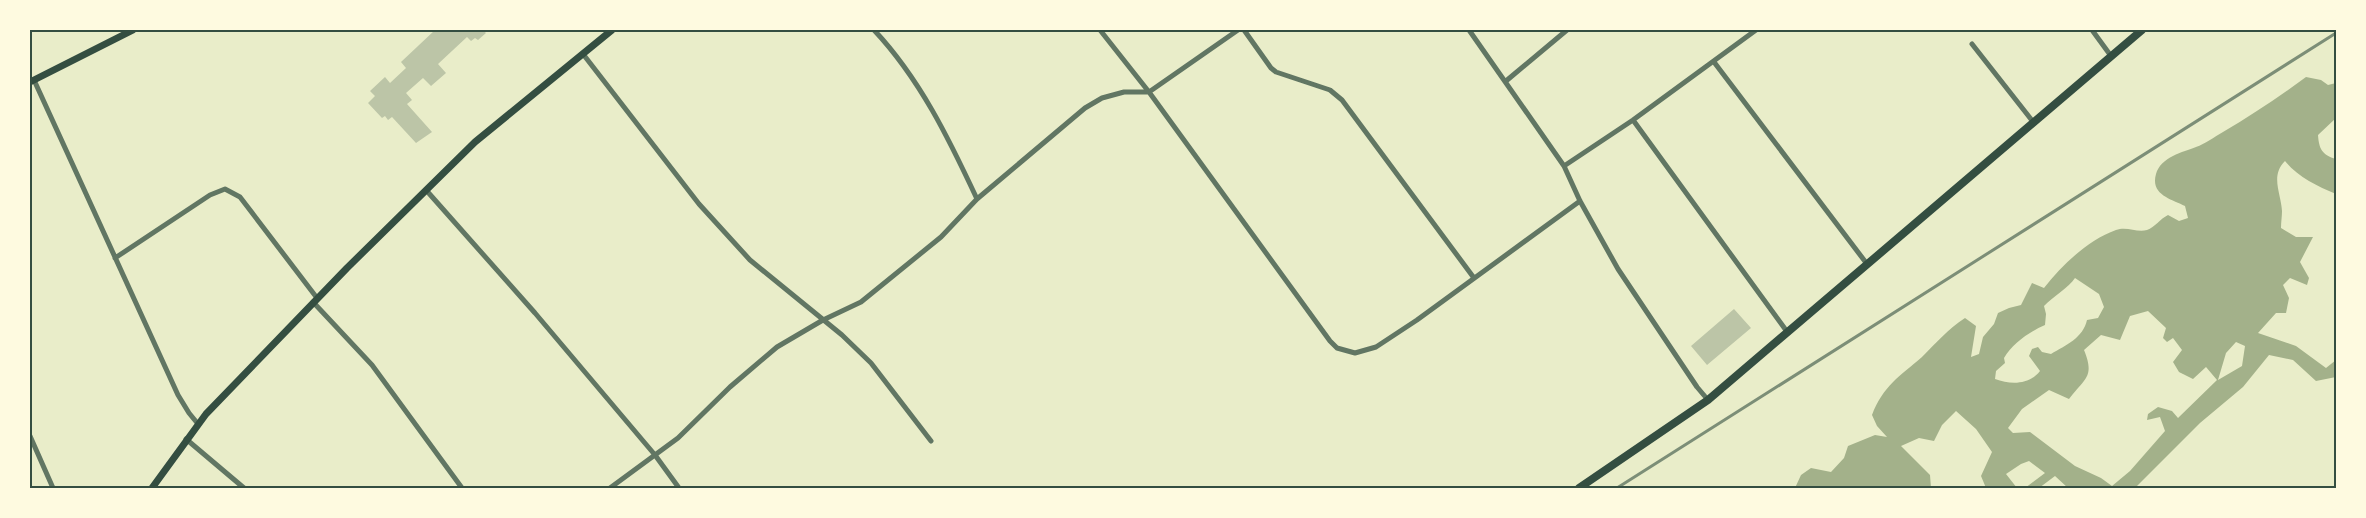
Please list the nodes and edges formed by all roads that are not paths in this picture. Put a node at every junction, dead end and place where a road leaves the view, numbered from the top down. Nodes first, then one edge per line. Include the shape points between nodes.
1 (133, 30) edge
2 (612, 30) edge
3 (874, 30) edge
4 (1100, 30) edge
5 (1238, 30) edge
6 (1244, 30) edge
7 (1469, 30) edge
8 (1567, 30) edge
9 (1756, 30) edge
10 (2092, 30) edge
11 (2142, 30) edge
12 (1972, 44) dead end
13 (583, 54) junction
14 (2111, 56) junction
15 (1714, 62) junction
16 (32, 81) edge
17 (1506, 81) junction
18 (1149, 92) junction
19 (1633, 120) junction
20 (2034, 123) junction
21 (1564, 166) junction
22 (426, 190) junction
23 (978, 199) junction
24 (1580, 201) junction
25 (115, 258) junction
26 (1867, 264) junction
27 (1474, 278) junction
28 (316, 300) junction
29 (823, 320) junction
30 (1788, 333) junction
31 (1708, 400) junction
32 (198, 424) junction
33 (30, 436) edge
34 (186, 439) junction
35 (931, 441) dead end
36 (655, 455) junction
37 (53, 488) edge
38 (152, 488) edge
39 (244, 488) edge
40 (462, 488) edge
41 (610, 488) edge
42 (679, 488) edge
43 (1579, 488) edge

1 - 16 main road
2 - 13 main road
3 - 23 street via 921,90
4 - 18 street
5 - 18 street
6 - 27 street via 1276,72 1330,90 1342,100
7 - 17 street
8 - 17 street
9 - 15 street
10 - 14 street
11 - 14 main road
12 - 20 street
13 - 22 main road via 491,128
13 - 29 street via 699,204 750,260
14 - 20 main road
15 - 19 street
15 - 26 street
16 - 25 street
17 - 21 street
18 - 23 street via 1124,92 1102,98 1085,108
18 - 27 street via 1336,348 1354,353 1376,347
19 - 21 street
19 - 30 street
20 - 26 main road
21 - 24 street
22 - 28 main road
22 - 36 street
23 - 29 street via 941,237 861,302
24 - 27 street
24 - 31 street via 1618,269
25 - 28 street via 210,195 225,189 240,196
25 - 32 street via 178,395
26 - 30 main road
28 - 32 main road via 239,377
28 - 40 street via 372,365
29 - 35 street via 871,363
29 - 36 street via 777,347 678,438
30 - 31 main road
31 - 43 main road
32 - 34 main road
33 - 37 street
34 - 38 main road
34 - 39 street
36 - 41 street
36 - 42 street

